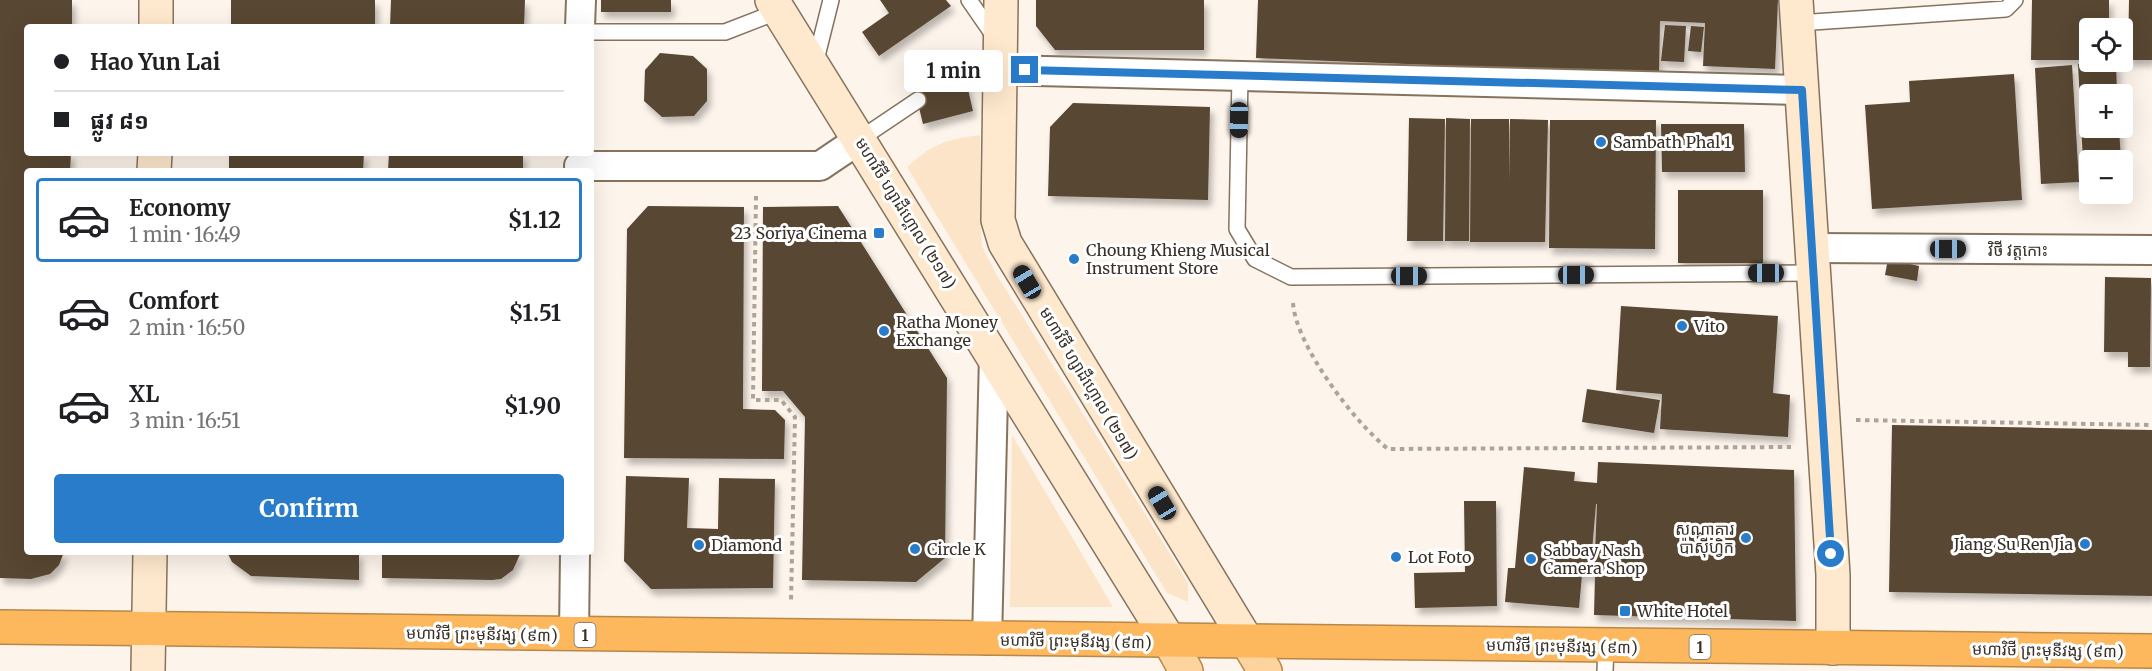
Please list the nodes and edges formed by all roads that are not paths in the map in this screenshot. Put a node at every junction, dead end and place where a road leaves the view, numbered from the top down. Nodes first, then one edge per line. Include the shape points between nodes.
1 (156, 0) edge
2 (581, 0) edge
3 (831, 0) edge
4 (969, 0) edge
5 (1001, 0) edge
6 (2015, 0) edge
7 (776, 5) edge
8 (1797, 11) edge
9 (156, 24) edge
10 (580, 24) edge
11 (594, 32) edge
12 (1001, 58) junction
13 (814, 66) junction
14 (1240, 76) junction
15 (967, 81) dead end
16 (1802, 90) junction
17 (918, 100) dead end
18 (860, 138) junction
19 (579, 163) edge
20 (2152, 250) edge
21 (1813, 261) junction
22 (994, 356) junction
23 (150, 555) edge
24 (574, 555) edge
25 (0, 627) edge
26 (149, 629) junction
27 (574, 635) junction
28 (987, 640) junction
29 (1170, 642) junction
30 (1248, 643) junction
31 (1833, 648) junction
32 (2152, 651) edge
33 (1605, 659) edge
34 (148, 671) edge
35 (1186, 671) edge
36 (1265, 671) edge

1 - 9 street
2 - 10 street
3 - 13 lane
4 - 12 lane
5 - 12 street, មហាវិថី ហ្សាដឹហ្គោល (២១៧)
6 - 8 lane via 2006,9
7 - 11 lane via 724,32
7 - 13 street, មហាវិថី ហ្សាដឺហ្គោល (២១៧)
8 - 16 street
12 - 14 street
12 - 15 lane
12 - 30 street, មហាវិថី ហ្សាដឹហ្គោល (២១៧) via 999,220 1005,243
13 - 18 street, មហាវិថី ហ្សាដឺហ្គោល (២១៧)
14 - 16 street
14 - 21 lane via 1237,229 1255,259 1291,277
16 - 21 street
17 - 18 lane
18 - 19 street via 820,166
18 - 22 street, មហាវិថី ហ្សាដឺហ្គោល (២១៧)
20 - 21 street, វិថី វត្តកោះ
21 - 31 street via 1833,575
22 - 28 street
22 - 29 street, មហាវិថី ហ្សាដឺហ្គោល (២១៧)
23 - 26 street
24 - 27 street
25 - 26 highway, មហាវិថី ព្រះមុនីវង្ស (៩៣) / 1
26 - 27 highway, មហាវិថី ព្រះមុនីវង្ស (៩៣) / 1
26 - 34 street
27 - 28 highway, មហាវិថី ព្រះមុនីវង្ស (៩៣) / 1
28 - 29 highway, មហាវិថី ព្រះមុនីវង្ស (៩៣) / 1
29 - 30 highway, មហាវិថី ព្រះមុនីវង្ស (៩៣) / 1
29 - 35 main road
30 - 33 highway, មហាវិថី ព្រះមុនីវង្ស (៩៣) / 1
30 - 36 main road, មហាវិថី ហ្សាដឹហ្គោល (២១៧)
31 - 32 highway, មហាវិថី ព្រះមុនីវង្ស (៩៣) / 1
31 - 33 highway, មហាវិថី ព្រះមុនីវង្ស (៩៣) / 1

